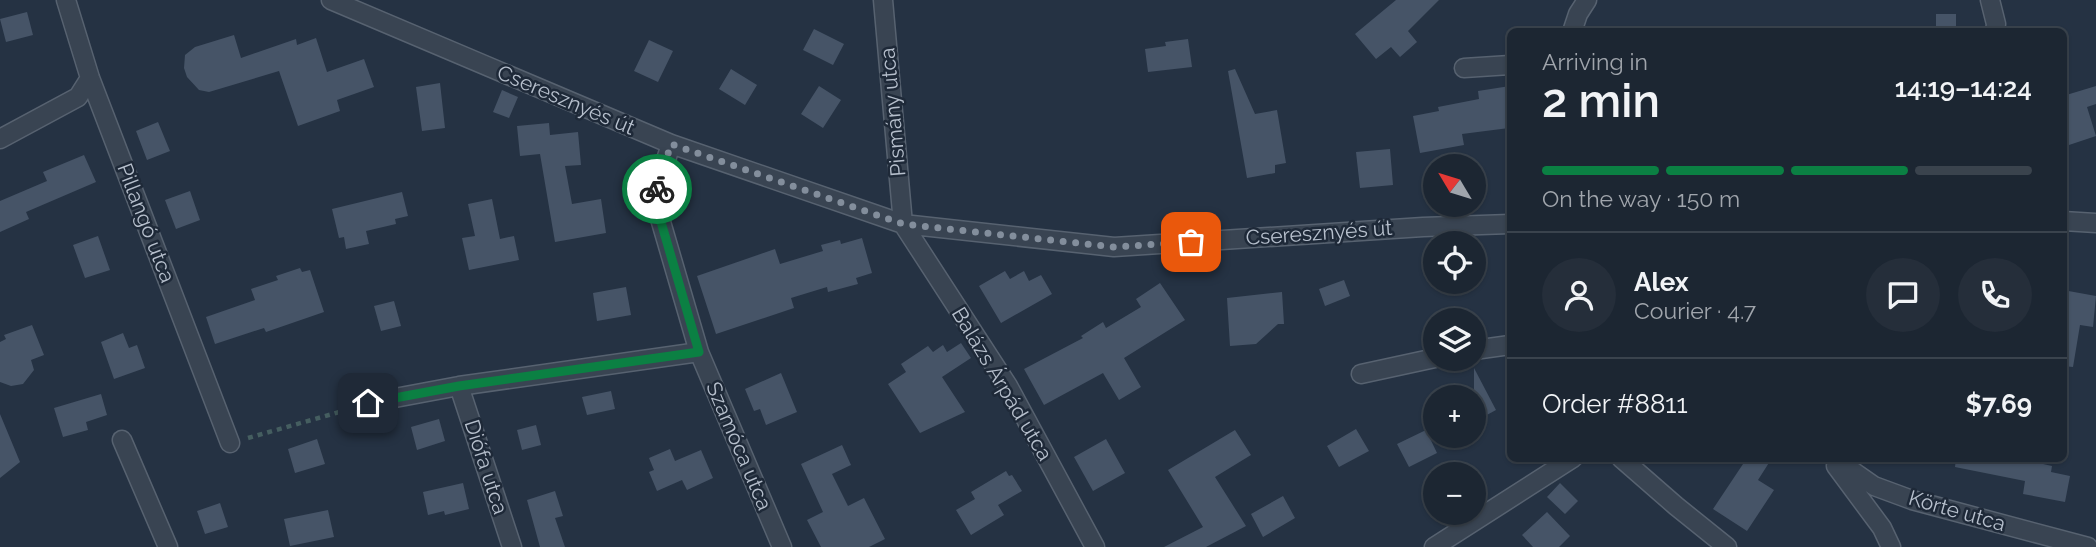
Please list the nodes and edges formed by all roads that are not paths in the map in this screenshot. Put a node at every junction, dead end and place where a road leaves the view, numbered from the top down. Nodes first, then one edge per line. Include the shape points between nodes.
1 (66, 0) edge
2 (331, 0) edge
3 (883, 0) edge
4 (1587, 0) edge
5 (1990, 0) edge
6 (1573, 28) edge
7 (1996, 28) edge
8 (1507, 65) edge
9 (1464, 68) dead end
10 (90, 78) junction
11 (0, 139) edge
12 (671, 144) junction
13 (2067, 221) edge
14 (2096, 223) edge
15 (903, 224) junction
16 (1507, 224) edge
17 (1507, 346) edge
18 (1486, 349) edge
19 (699, 352) junction
20 (1423, 361) edge
21 (1361, 374) dead end
22 (459, 386) junction
23 (368, 403) road end
24 (122, 440) dead end
25 (230, 443) road end
26 (1567, 462) edge
27 (1626, 462) edge
28 (1835, 462) edge
29 (1838, 462) edge
30 (168, 547) edge
31 (512, 547) edge
32 (782, 547) edge
33 (1095, 547) edge
34 (1434, 547) edge
35 (1727, 547) edge
36 (1891, 547) edge
37 (2088, 547) edge

1 - 10 street, Pillangó utca
2 - 12 street, Cseresznyés út
3 - 15 street, Pismány utca
4 - 6 street
5 - 7 street
8 - 9 street
10 - 11 street via 78,97
10 - 25 street, Pillangó utca
12 - 15 street, Cseresznyés út
12 - 19 street, Szamóca utca via 654,198
13 - 14 street
15 - 16 street, Cseresznyés út via 1114,247
15 - 33 street, Balázs Árpád utca via 1008,386
17 - 18 street
19 - 22 street
19 - 32 street, Szamóca utca
20 - 21 street
22 - 23 street
22 - 31 street, Diófa utca
24 - 30 street
26 - 34 street
27 - 35 street
28 - 36 street
29 - 37 street, Körte utca via 1874,486 1912,500

